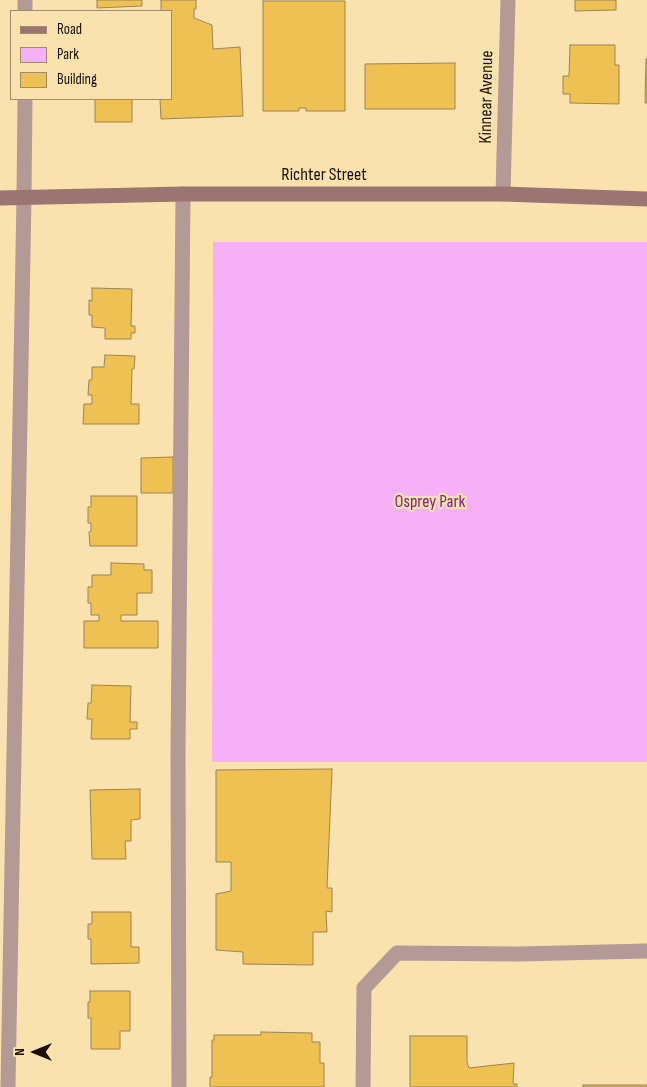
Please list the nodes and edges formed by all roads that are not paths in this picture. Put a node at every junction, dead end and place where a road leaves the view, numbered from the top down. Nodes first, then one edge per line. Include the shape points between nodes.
1 (508, 0) edge
2 (24, 100) edge
3 (183, 194) junction
4 (503, 194) junction
5 (24, 197) junction
6 (0, 198) edge
7 (647, 198) edge
8 (647, 952) edge
9 (8, 1087) edge
10 (179, 1087) edge
11 (363, 1087) edge

1 - 4 street, Kinnear Avenue
2 - 5 street
3 - 4 main road, Richter Street
3 - 5 main road, Richter Street
3 - 10 street via 178,742
4 - 7 main road, Richter Street
5 - 6 main road, Richter Street
5 - 9 street
8 - 11 street via 397,952 364,988

